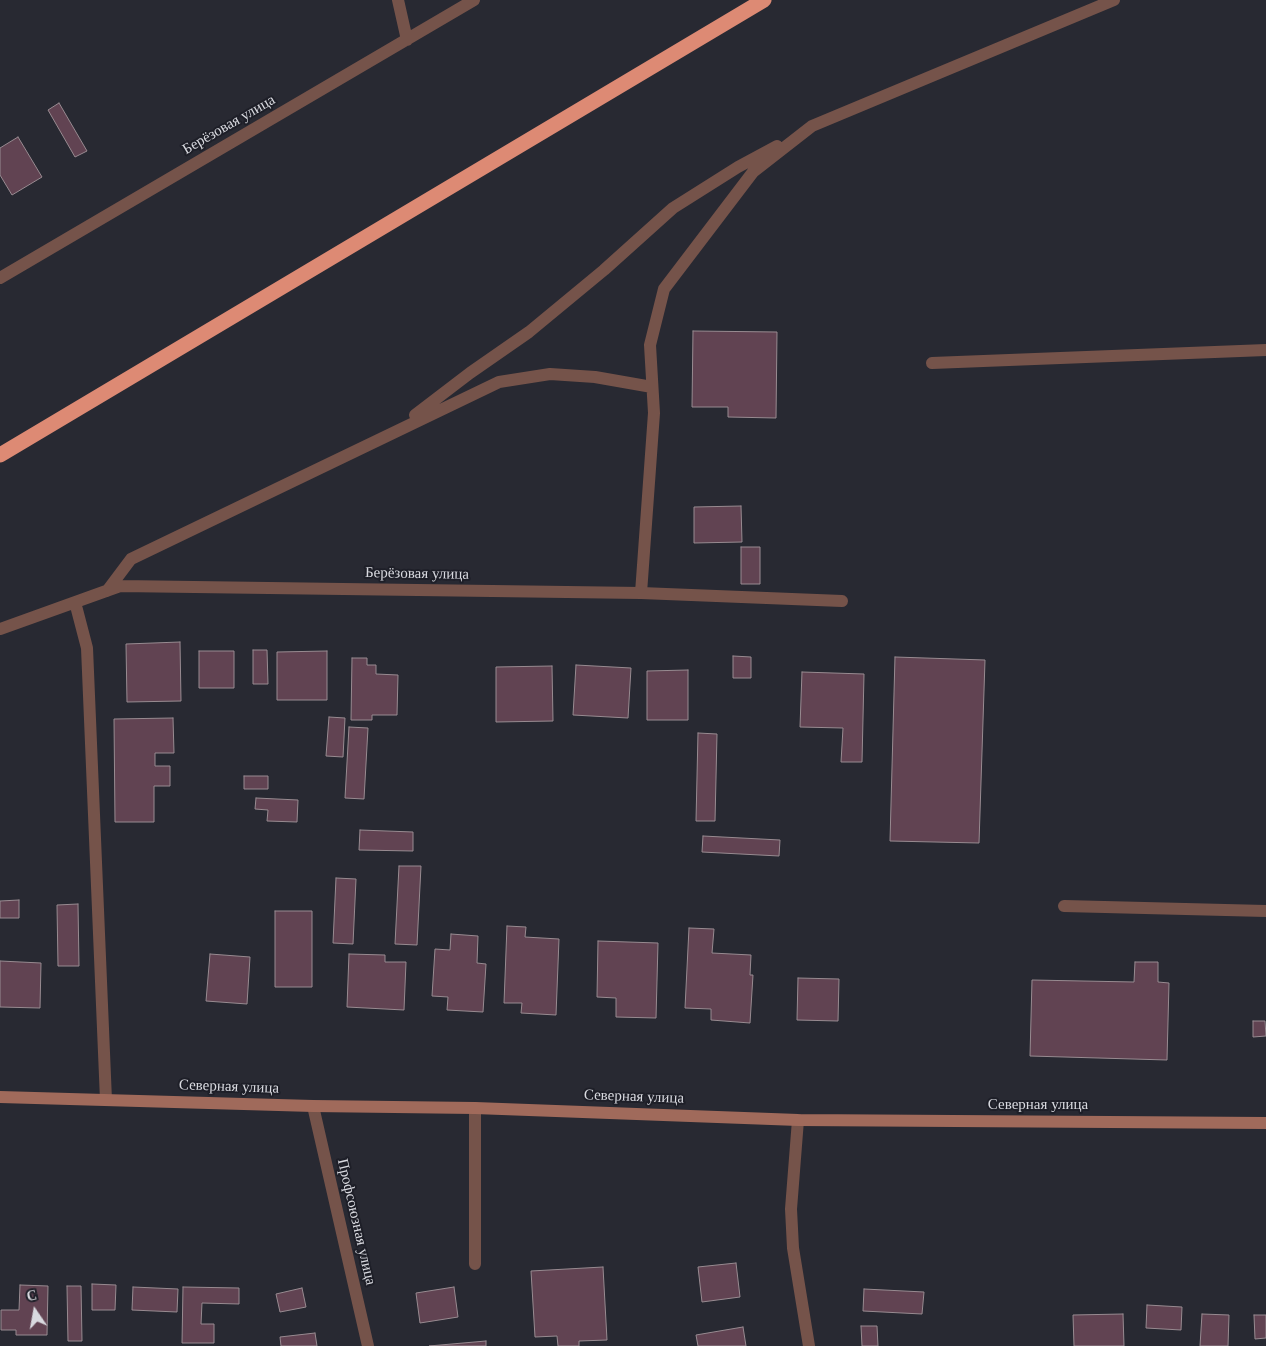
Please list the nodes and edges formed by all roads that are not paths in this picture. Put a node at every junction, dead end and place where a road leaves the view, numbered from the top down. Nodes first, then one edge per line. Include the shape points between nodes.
1 (398, 0) edge
2 (474, 0) edge
3 (764, 0) edge
4 (1114, 0) edge
5 (407, 40) junction
6 (812, 126) junction
7 (0, 278) edge
8 (1266, 350) edge
9 (932, 363) dead end
10 (652, 387) junction
11 (393, 432) junction
12 (0, 455) edge
13 (107, 591) junction
14 (641, 594) junction
15 (842, 601) dead end
16 (75, 602) junction
17 (0, 629) edge
18 (1064, 906) dead end
19 (1266, 911) edge
20 (0, 1097) edge
21 (106, 1100) junction
22 (313, 1106) junction
23 (474, 1108) junction
24 (798, 1120) junction
25 (1266, 1124) edge
26 (475, 1264) dead end
27 (368, 1346) edge
28 (809, 1346) edge

1 - 5 street
2 - 5 street, Берёзовая улица
3 - 12 highway
4 - 6 street
5 - 7 street, Берёзовая улица
6 - 10 street via 753,172 664,289 650,345
6 - 11 street via 673,208 529,332
8 - 9 street
10 - 11 street via 595,377 550,374 499,382
10 - 14 street via 654,413
11 - 13 street via 131,559
13 - 14 street, Берёзовая улица via 120,586
13 - 16 street, Берёзовая улица
14 - 15 street, Берёзовая улица
16 - 17 street, Берёзовая улица
16 - 21 street via 87,648
18 - 19 street
20 - 21 street, Северная улица
21 - 22 street, Северная улица
22 - 23 street, Северная улица
22 - 27 street, Профсоюзная улица
23 - 24 street, Северная улица
23 - 26 street
24 - 25 street, Северная улица
24 - 28 street via 790,1210

